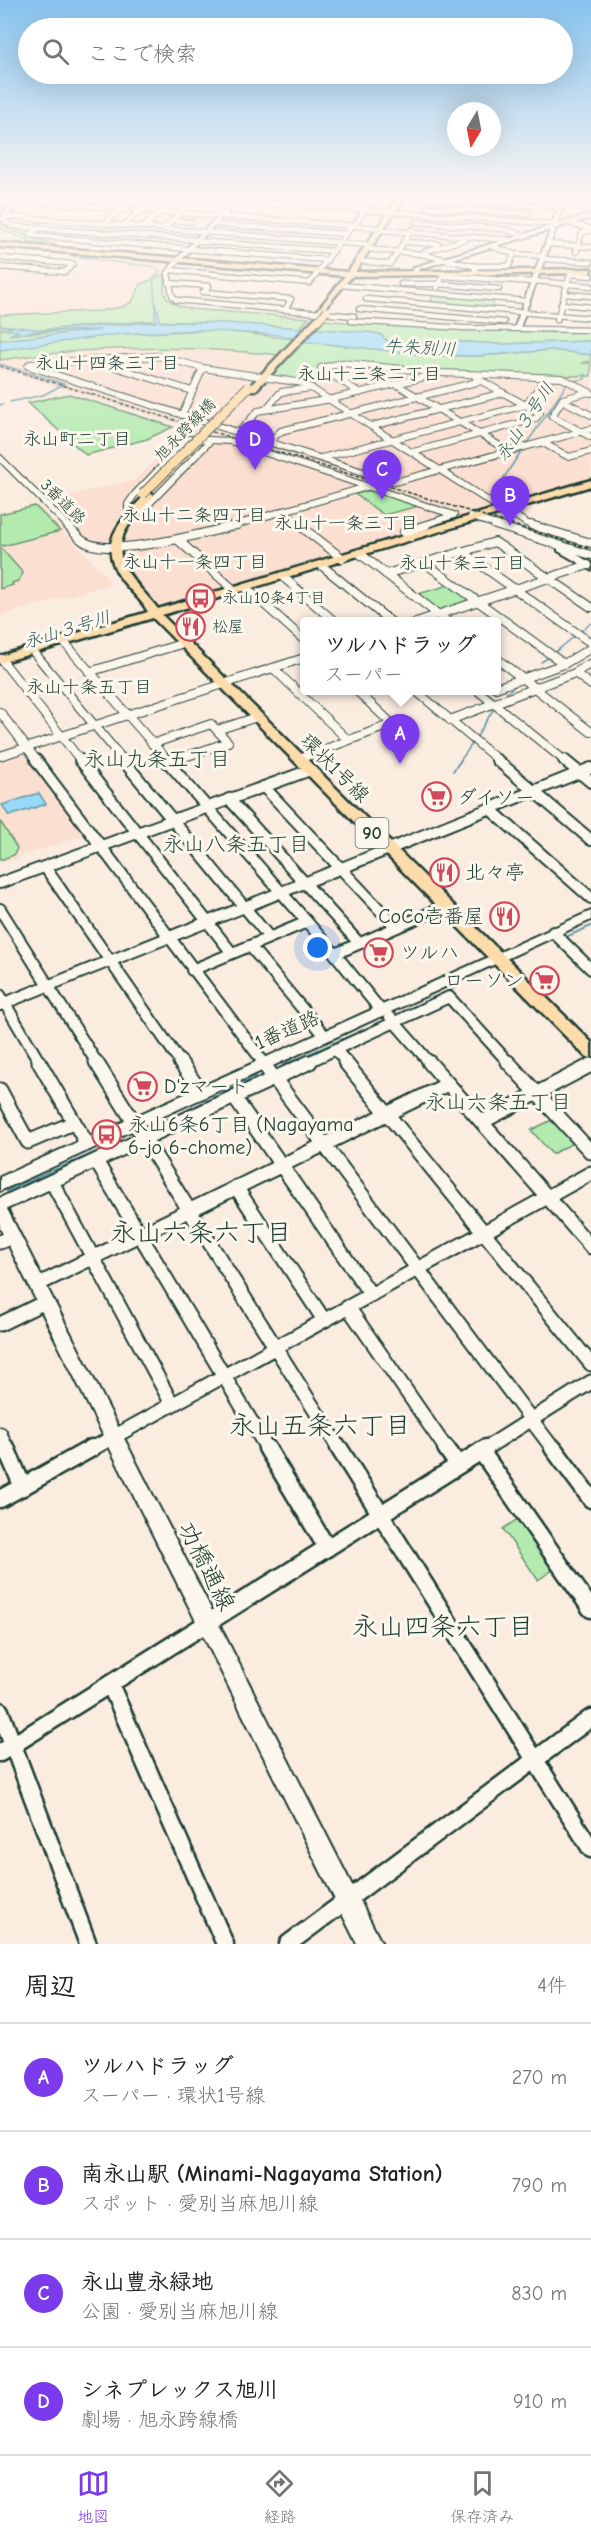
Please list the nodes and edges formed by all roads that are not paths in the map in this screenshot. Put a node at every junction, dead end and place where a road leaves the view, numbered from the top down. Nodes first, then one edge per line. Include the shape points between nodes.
1 (373, 288) edge
2 (170, 289) edge
3 (206, 289) edge
4 (341, 289) edge
5 (382, 289) edge
6 (437, 289) edge
7 (496, 289) edge
8 (499, 289) joint
9 (532, 289) edge
10 (566, 289) edge
11 (203, 292) junction
12 (435, 293) junction
13 (564, 294) junction
14 (591, 296) edge
15 (366, 298) junction
16 (495, 298) junction
17 (195, 301) junction
18 (527, 301) junction
19 (429, 304) junction
20 (561, 304) junction
21 (591, 307) edge
22 (359, 309) junction
23 (285, 310) junction
24 (524, 312) junction
25 (423, 315) junction
26 (558, 315) junction
27 (354, 316) junction
28 (591, 318) edge
29 (418, 325) junction
30 (518, 326) junction
31 (554, 329) junction
32 (591, 330) edge
33 (93, 360) junction
34 (203, 368) junction
35 (386, 369) junction
36 (442, 373) junction
37 (472, 375) junction
38 (262, 376) junction
39 (546, 378) junction
40 (341, 381) junction
41 (481, 381) junction
42 (396, 384) junction
43 (313, 388) junction
44 (192, 391) junction
45 (590, 392) edge
46 (360, 393) junction
47 (503, 393) junction
48 (417, 397) junction
49 (332, 399) junction
50 (562, 400) junction
51 (526, 405) junction
52 (438, 409) junction
53 (266, 410) junction
54 (352, 413) junction
55 (182, 415) junction
56 (591, 415) edge
57 (459, 422) junction
58 (372, 426) junction
59 (591, 429) edge
60 (581, 432) junction
61 (238, 433) junction
62 (479, 434) junction
63 (591, 437) edge
64 (393, 439) junction
65 (210, 441) junction
66 (269, 442) junction
67 (543, 443) junction
68 (591, 451) edge
69 (413, 452) junction
70 (510, 452) junction
71 (0, 458) edge
72 (320, 459) junction
73 (442, 471) junction
74 (591, 483) edge
75 (371, 486) junction
76 (502, 509) junction
77 (131, 511) junction
78 (282, 511) junction
79 (471, 518) junction
80 (411, 537) junction
81 (178, 540) junction
82 (591, 543) edge
83 (561, 546) joint
84 (110, 548) junction
85 (461, 551) junction
86 (359, 553) junction
87 (342, 558) junction
88 (590, 562) edge
89 (425, 563) junction
90 (323, 567) junction
91 (386, 574) junction
92 (284, 578) junction
93 (548, 578) junction
94 (514, 589) junction
95 (244, 590) junction
96 (477, 602) junction
97 (591, 607) edge
98 (154, 613) junction
99 (438, 614) junction
100 (330, 617) edge
101 (386, 617) edge
102 (429, 617) edge
103 (442, 617) edge
104 (498, 617) edge
105 (501, 619) edge
106 (300, 637) edge
107 (184, 643) junction
108 (591, 643) edge
109 (65, 644) junction
110 (591, 648) edge
111 (34, 653) junction
112 (300, 659) edge
113 (2, 661) edge
114 (501, 662) edge
115 (591, 663) edge
116 (564, 664) junction
117 (273, 668) junction
118 (89, 672) junction
119 (575, 673) junction
120 (523, 679) junction
121 (224, 683) junction
122 (591, 685) edge
123 (501, 686) edge
124 (533, 688) junction
125 (300, 694) edge
126 (301, 695) edge
127 (361, 695) edge
128 (421, 695) edge
129 (485, 695) edge
130 (493, 704) junction
131 (0, 712) edge
132 (127, 715) junction
133 (257, 717) junction
134 (450, 720) junction
135 (94, 726) junction
136 (5, 728) edge
137 (217, 730) junction
138 (591, 732) edge
139 (62, 736) junction
140 (348, 740) junction
141 (152, 744) junction
142 (28, 747) junction
143 (0, 756) edge
144 (299, 759) junction
145 (168, 763) junction
146 (591, 768) edge
147 (310, 770) junction
148 (579, 772) junction
149 (591, 782) edge
150 (264, 787) junction
151 (534, 791) junction
152 (229, 799) junction
153 (207, 808) junction
154 (490, 809) junction
155 (172, 821) junction
156 (137, 833) junction
157 (591, 840) edge
158 (100, 846) junction
159 (388, 849) junction
160 (45, 867) junction
161 (341, 869) junction
162 (0, 883) edge
163 (304, 883) junction
164 (281, 892) junction
165 (591, 898) edge
166 (446, 906) junction
167 (244, 907) junction
168 (0, 909) edge
169 (591, 915) edge
170 (208, 922) junction
171 (307, 922) junction
172 (396, 927) junction
173 (553, 932) junction
174 (168, 937) junction
175 (269, 938) junction
176 (359, 943) junction
177 (250, 946) junction
178 (232, 953) junction
179 (335, 954) junction
180 (496, 957) junction
181 (109, 961) junction
182 (591, 969) edge
183 (192, 970) junction
184 (48, 986) junction
185 (2, 1001) edge
186 (387, 1015) junction
187 (324, 1036) junction
188 (336, 1050) junction
189 (591, 1052) edge
190 (263, 1064) junction
191 (591, 1065) edge
192 (274, 1078) junction
193 (448, 1084) junction
194 (0, 1090) edge
195 (201, 1092) junction
196 (537, 1093) junction
197 (234, 1097) junction
198 (387, 1113) junction
199 (482, 1122) junction
200 (73, 1123) junction
201 (133, 1123) junction
202 (143, 1139) junction
203 (87, 1144) junction
204 (325, 1144) junction
205 (591, 1152) edge
206 (96, 1161) junction
207 (280, 1166) junction
208 (591, 1173) edge
209 (52, 1182) junction
210 (0, 1184) edge
211 (236, 1187) junction
212 (547, 1197) junction
213 (0, 1205) edge
214 (190, 1210) junction
215 (0, 1212) edge
216 (484, 1232) junction
217 (141, 1233) junction
218 (6, 1239) edge
219 (591, 1247) edge
220 (94, 1257) junction
221 (418, 1269) junction
222 (41, 1293) junction
223 (371, 1295) junction
224 (348, 1307) junction
225 (324, 1320) junction
226 (0, 1324) edge
227 (276, 1347) junction
228 (591, 1365) edge
229 (224, 1376) junction
230 (591, 1382) edge
231 (172, 1404) junction
232 (531, 1419) junction
233 (0, 1434) edge
234 (113, 1437) junction
235 (481, 1451) junction
236 (458, 1465) junction
237 (23, 1487) junction
238 (589, 1493) edge
239 (0, 1499) edge
240 (382, 1513) junction
241 (327, 1548) junction
242 (591, 1609) edge
243 (207, 1623) junction
244 (110, 1684) junction
245 (0, 1711) edge
246 (591, 1718) edge
247 (6, 1749) edge
248 (535, 1759) junction
249 (591, 1849) edge
250 (347, 1899) junction
251 (88, 1944) edge
252 (225, 1944) edge
253 (288, 1944) edge
254 (370, 1944) edge

1 - 15 street
2 - 17 street via 176,300
3 - 11 street
4 - 38 main road, bridge
5 - 12 street
6 - 12 street
7 - 8 street
8 - 16 street
9 - 18 street
10 - 13 street
11 - 17 street
11 - 23 street via 291,299
12 - 16 street
12 - 19 street
13 - 14 street
13 - 20 street
15 - 19 street
15 - 22 street
16 - 18 street
17 - 23 street
18 - 24 street
19 - 24 street
19 - 25 street
20 - 21 street
20 - 26 street
22 - 25 street
22 - 27 street
23 - 27 street
24 - 26 street
24 - 30 street
25 - 29 street
25 - 30 street
26 - 28 street
26 - 31 street
27 - 29 street via 351,321
29 - 30 street
30 - 31 street
31 - 32 street
33 - 34 street via 158,356
33 - 44 street
33 - 55 street via 28,366
34 - 38 street
34 - 44 street
35 - 36 street
35 - 40 street
35 - 40 street via 342,363 321,368
36 - 37 street
36 - 42 street
37 - 39 street
37 - 41 street
38 - 43 street
38 - 77 main road, 旭永跨線橋, bridge
39 - 45 street via 562,378
39 - 51 street
40 - 46 street
41 - 47 street
41 - 48 street
42 - 46 street
42 - 48 street
43 - 49 street
43 - 53 street via 281,392
44 - 55 street
45 - 50 street
46 - 49 street
47 - 51 street
47 - 52 street
48 - 52 street
48 - 54 street
49 - 53 street
49 - 54 street
50 - 56 street
50 - 60 street via 552,416
51 - 57 street
51 - 62 street via 540,413 535,419
52 - 57 street
52 - 58 street
53 - 61 street via 258,411
54 - 58 street
54 - 66 street via 281,431
55 - 61 street
57 - 62 street
57 - 64 street
58 - 64 street
59 - 60 street
60 - 63 street
60 - 67 street
61 - 66 street
62 - 69 street
62 - 70 street
64 - 69 street
64 - 72 street
65 - 75 street via 230,441
65 - 77 street via 147,506
65 - 77 street via 188,439 135,494 128,504
66 - 72 street
67 - 68 street via 569,457
67 - 70 street
69 - 73 street
70 - 73 street
71 - 84 street, 3番道路 via 85,543
72 - 73 street via 395,482
73 - 76 street
74 - 76 main road
75 - 78 street
75 - 80 street via 454,515 404,532
76 - 79 main road
76 - 82 street via 526,523
77 - 84 main road via 113,528
78 - 81 street
78 - 87 street
79 - 80 main road
79 - 83 street
80 - 86 main road
81 - 84 street
81 - 95 street
83 - 88 street
84 - 98 main road, 環状1号線 / 90 via 107,561 115,577
85 - 89 street
85 - 93 street via 495,542
85 - 94 street
86 - 87 main road
86 - 91 street
87 - 90 main road
88 - 93 street
89 - 91 street
89 - 96 street
90 - 92 main road
90 - 101 street
91 - 99 street
92 - 95 main road
92 - 100 street
93 - 94 street
93 - 97 street
94 - 96 street
94 - 108 street
95 - 98 main road
95 - 106 street
96 - 99 street
96 - 104 street
98 - 107 main road, 環状1号線 / 90
98 - 109 main road
99 - 102 street
99 - 103 street
105 - 116 street
107 - 118 street
107 - 121 main road, 環状1号線 / 90
109 - 111 main road
109 - 118 street
110 - 116 street
111 - 113 main road
111 - 135 street
112 - 117 street
113 - 139 street
114 - 120 street
115 - 119 street
116 - 120 street
117 - 121 street
117 - 125 street
118 - 132 street
119 - 122 street
119 - 124 street
120 - 123 street
120 - 124 street
121 - 132 street
121 - 133 main road, 環状1号線 / 90
124 - 130 street
124 - 138 street
126 - 140 street
127 - 140 street via 392,724
128 - 134 street
129 - 130 street
130 - 134 street
130 - 148 street
131 - 136 street
132 - 135 street
132 - 141 street
133 - 137 street
133 - 144 main road, 環状1号線 / 90
134 - 151 street
135 - 139 street
135 - 155 street
136 - 142 street
137 - 141 street via 211,724
137 - 145 street via 228,742
139 - 142 street
139 - 156 street
140 - 144 street
141 - 145 street
142 - 143 street
142 - 158 street
144 - 147 main road, 環状1号線 / 90
145 - 153 street
146 - 148 street
147 - 150 street
147 - 159 main road, 環状1号線 / 90
148 - 149 street
148 - 151 street
150 - 152 street
150 - 161 street
151 - 154 street
151 - 157 street
152 - 153 street
152 - 163 street
153 - 155 street
153 - 164 street
154 - 159 street
154 - 165 street
155 - 156 street
155 - 167 street
156 - 158 street
156 - 170 street
158 - 160 street
158 - 174 street
159 - 161 street
159 - 166 main road, 環状1号線 / 90
160 - 162 street
160 - 181 street
161 - 163 street
161 - 172 street
163 - 164 street
163 - 176 street
164 - 167 street
164 - 171 street
166 - 172 street
166 - 180 main road, 環状1号線 / 90
167 - 170 street
167 - 175 street
168 - 184 street
169 - 173 street, 1番道路
170 - 174 street
170 - 178 street
171 - 175 street
171 - 179 street
172 - 176 street
173 - 180 street, 1番道路
173 - 182 street
174 - 181 street
174 - 183 street
175 - 177 street
176 - 179 street
177 - 178 street
177 - 187 street
178 - 183 street
179 - 186 street
180 - 186 street, 1番道路
180 - 189 main road, 環状1号線 / 90
181 - 184 street
181 - 195 street
183 - 190 street
184 - 185 street
184 - 201 street
185 - 200 street
186 - 187 street, 1番道路
186 - 188 street
186 - 193 street
186 - 196 street via 449,997
187 - 190 street, 1番道路
188 - 192 street
188 - 198 street
190 - 192 street
190 - 195 street, 1番道路
191 - 196 street
192 - 197 street
192 - 204 street
193 - 198 street
193 - 199 street
194 - 200 street via 28,1142
195 - 201 street, 1番道路
196 - 199 street
196 - 205 street
197 - 202 street
197 - 207 street
198 - 204 street
198 - 216 street
199 - 212 street
200 - 203 street
201 - 202 street
201 - 203 street, 1番道路
202 - 206 street
202 - 214 street
203 - 210 street, 1番道路
204 - 207 street
204 - 221 street
206 - 209 street
206 - 217 street
207 - 211 street
207 - 223 street
208 - 212 street
209 - 213 street
209 - 220 street
211 - 214 street
211 - 225 street
212 - 216 street
212 - 219 street
214 - 217 street
214 - 227 street
215 - 218 street, 功橋通線
216 - 221 street
216 - 228 street
217 - 220 street
217 - 229 street
218 - 222 street, 功橋通線
220 - 222 street
220 - 231 street
221 - 223 street
221 - 232 street
222 - 226 street
222 - 234 street, 功橋通線
223 - 224 street
224 - 225 street
224 - 236 street
225 - 227 street
227 - 229 street
227 - 240 street
229 - 231 street
229 - 241 street
230 - 232 street
231 - 234 street
232 - 235 street
232 - 238 street
233 - 237 street
234 - 237 street
234 - 243 street, 功橋通線
235 - 236 street
235 - 242 street
236 - 240 street
237 - 239 street
240 - 241 street
240 - 248 street
241 - 243 street
243 - 244 street
243 - 250 street, 功橋通線
244 - 247 street
244 - 252 street
245 - 247 street
246 - 248 street
247 - 251 street
248 - 249 street
248 - 250 street
250 - 253 street
250 - 254 street, 功橋通線

